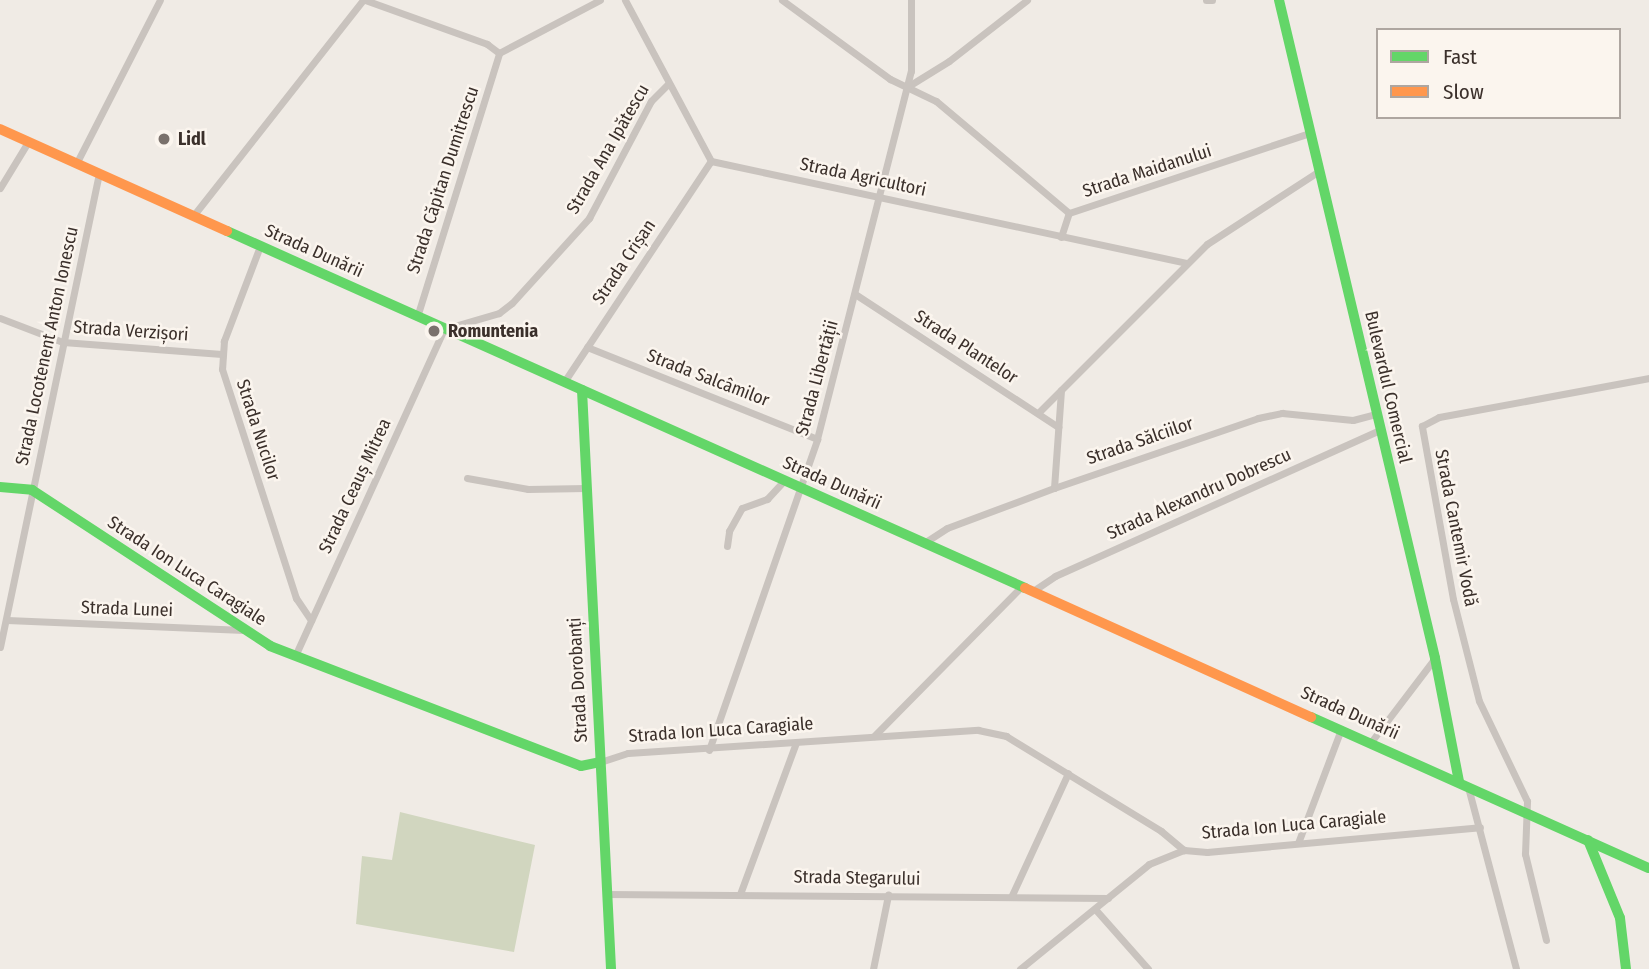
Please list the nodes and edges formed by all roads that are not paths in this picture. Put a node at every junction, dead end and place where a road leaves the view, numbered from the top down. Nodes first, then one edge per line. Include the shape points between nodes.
1 (160, 0) edge
2 (364, 0) edge
3 (600, 0) edge
4 (625, 0) edge
5 (782, 0) edge
6 (911, 0) edge
7 (1027, 0) edge
8 (1206, 0) edge
9 (1212, 0) edge
10 (1279, 0) edge
11 (499, 53) junction
12 (669, 83) junction
13 (907, 87) junction
14 (0, 129) edge
15 (1310, 133) junction
16 (28, 142) junction
17 (711, 161) junction
18 (76, 164) junction
19 (1319, 171) junction
20 (99, 175) junction
21 (0, 188) edge
22 (880, 197) junction
23 (1069, 213) junction
24 (193, 216) junction
25 (1061, 237) junction
26 (260, 246) junction
27 (1186, 263) junction
28 (855, 294) junction
29 (417, 317) junction
30 (0, 318) edge
31 (444, 329) junction
32 (62, 342) junction
33 (587, 347) junction
34 (222, 354) junction
35 (1649, 378) edge
36 (564, 382) junction
37 (582, 390) junction
38 (1061, 390) junction
39 (1038, 413) junction
40 (1376, 414) junction
41 (1058, 427) junction
42 (1380, 430) junction
43 (817, 439) junction
44 (467, 478) dead end
45 (784, 481) junction
46 (0, 487) edge
47 (586, 488) junction
48 (802, 488) junction
49 (1054, 488) junction
50 (33, 490) junction
51 (924, 543) junction
52 (727, 546) dead end
53 (1022, 586) junction
54 (1033, 591) junction
55 (7, 620) junction
56 (311, 620) junction
57 (245, 630) junction
58 (0, 647) edge
59 (295, 656) junction
60 (1435, 659) junction
61 (1341, 729) junction
62 (874, 736) junction
63 (1371, 741) junction
64 (796, 743) junction
65 (709, 750) junction
66 (600, 762) junction
67 (1068, 773) junction
68 (1464, 784) junction
69 (1528, 813) junction
70 (1480, 827) junction
71 (1588, 840) junction
72 (1298, 843) junction
73 (1184, 850) junction
74 (1649, 868) edge
75 (606, 894) junction
76 (740, 894) junction
77 (888, 895) junction
78 (1012, 895) junction
79 (1108, 898) junction
80 (1095, 909) junction
81 (1546, 940) dead end
82 (611, 969) edge
83 (873, 969) edge
84 (1020, 969) edge
85 (1148, 969) edge
86 (1516, 969) edge
87 (1626, 969) edge

1 - 18 street
2 - 11 street
2 - 24 street
3 - 11 street
4 - 12 street
5 - 13 street, Strada Maidanului
6 - 13 street, Strada Libertății via 914,41
7 - 13 street
8 - 9 street
10 - 15 main road, Bulevardul Comercial
11 - 29 street, Strada Căpitan Dumitrescu
12 - 17 street
12 - 31 street, Strada Ana Ipătescu via 651,101 589,218 512,303 499,313
13 - 22 street, Strada Libertății
13 - 23 street, Strada Maidanului via 936,101
14 - 16 main road, Strada Dunării
15 - 19 main road, Bulevardul Comercial
15 - 23 street, Strada Maidanului
16 - 18 main road, Strada Dunării
16 - 21 street
17 - 22 street, Strada Agricultori
17 - 33 street, Strada Crișan
18 - 20 main road, Strada Dunării
19 - 27 street
19 - 40 main road, Bulevardul Comercial
20 - 24 main road, Strada Dunării
20 - 32 street, Strada Locotenent Anton Ionescu
22 - 25 street, Strada Agricultori
22 - 28 street, Strada Libertății
23 - 25 street
24 - 26 main road, Strada Dunării
25 - 27 street, Strada Agricultori
26 - 29 main road, Strada Dunării
26 - 34 street, Strada Nucilor
27 - 38 street
28 - 39 street, Strada Plantelor
28 - 43 street, Strada Libertății
29 - 31 main road, Strada Dunării
30 - 32 street, Strada Verzișori
31 - 36 main road, Strada Dunării
31 - 56 street, Strada Ceauș Mitrea
32 - 34 street, Strada Verzișori
32 - 50 street, Strada Locotenent Anton Ionescu
33 - 36 street, Strada Crișan
33 - 43 street, Strada Salcâmilor
34 - 56 street, Strada Nucilor via 226,385 296,598
35 - 69 street, Strada Cantemir Vodă via 1439,417 1422,426 1453,599 1479,701 1524,791
36 - 37 main road, Strada Dunării
37 - 45 main road, Strada Dunării
37 - 47 main road, Strada Dorobanți
38 - 39 street
38 - 41 street
39 - 41 street, Strada Plantelor
40 - 42 main road, Bulevardul Comercial
40 - 49 street, Strada Sălciilor via 1353,420 1282,413 1258,418
41 - 49 street
42 - 54 street, Strada Alexandru Dobrescu via 1055,576
42 - 60 main road, Bulevardul Comercial
43 - 48 street, Strada Libertății
44 - 47 street via 528,489
45 - 48 main road, Strada Dunării
45 - 52 street via 767,499 742,508 729,531
46 - 50 main road, Strada Ion Luca Caragiale
47 - 66 main road, Strada Dorobanți
48 - 51 main road, Strada Dunării
48 - 65 street, Strada Libertății
49 - 51 street, Strada Sălciilor via 947,528
50 - 55 street, Strada Locotenent Anton Ionescu
50 - 57 main road, Strada Ion Luca Caragiale
51 - 53 main road, Strada Dunării
53 - 54 main road, Strada Dunării
53 - 62 street via 884,720
54 - 61 main road, Strada Dunării
55 - 57 street, Strada Lunei
55 - 58 street, Strada Locotenent Anton Ionescu
56 - 59 street, Strada Ceauș Mitrea
57 - 59 main road, Strada Ion Luca Caragiale
59 - 66 main road, Strada Ion Luca Caragiale via 581,766
60 - 63 street
60 - 68 main road, Bulevardul Comercial
61 - 63 main road, Strada Dunării
61 - 72 street
62 - 64 street, Strada Ion Luca Caragiale
62 - 67 street, Strada Ion Luca Caragiale via 992,732
63 - 68 main road, Strada Dunării
64 - 65 street, Strada Ion Luca Caragiale
64 - 76 street
65 - 66 street, Strada Ion Luca Caragiale via 628,753
66 - 75 main road, Strada Dorobanți
67 - 73 street, Strada Ion Luca Caragiale
67 - 78 street
68 - 69 main road, Strada Dunării
68 - 70 street
69 - 71 main road, Strada Dunării
69 - 81 street via 1525,854
70 - 72 street, Strada Ion Luca Caragiale
70 - 86 street
71 - 74 main road, Strada Dunării
71 - 87 main road via 1620,918
72 - 73 street, Strada Ion Luca Caragiale
73 - 79 street via 1149,864
75 - 76 street, Strada Stegarului
75 - 82 main road, Strada Dorobanți
76 - 77 street, Strada Stegarului
77 - 78 street, Strada Stegarului
77 - 83 street
78 - 79 street, Strada Stegarului
79 - 80 street
80 - 84 street
80 - 85 street

